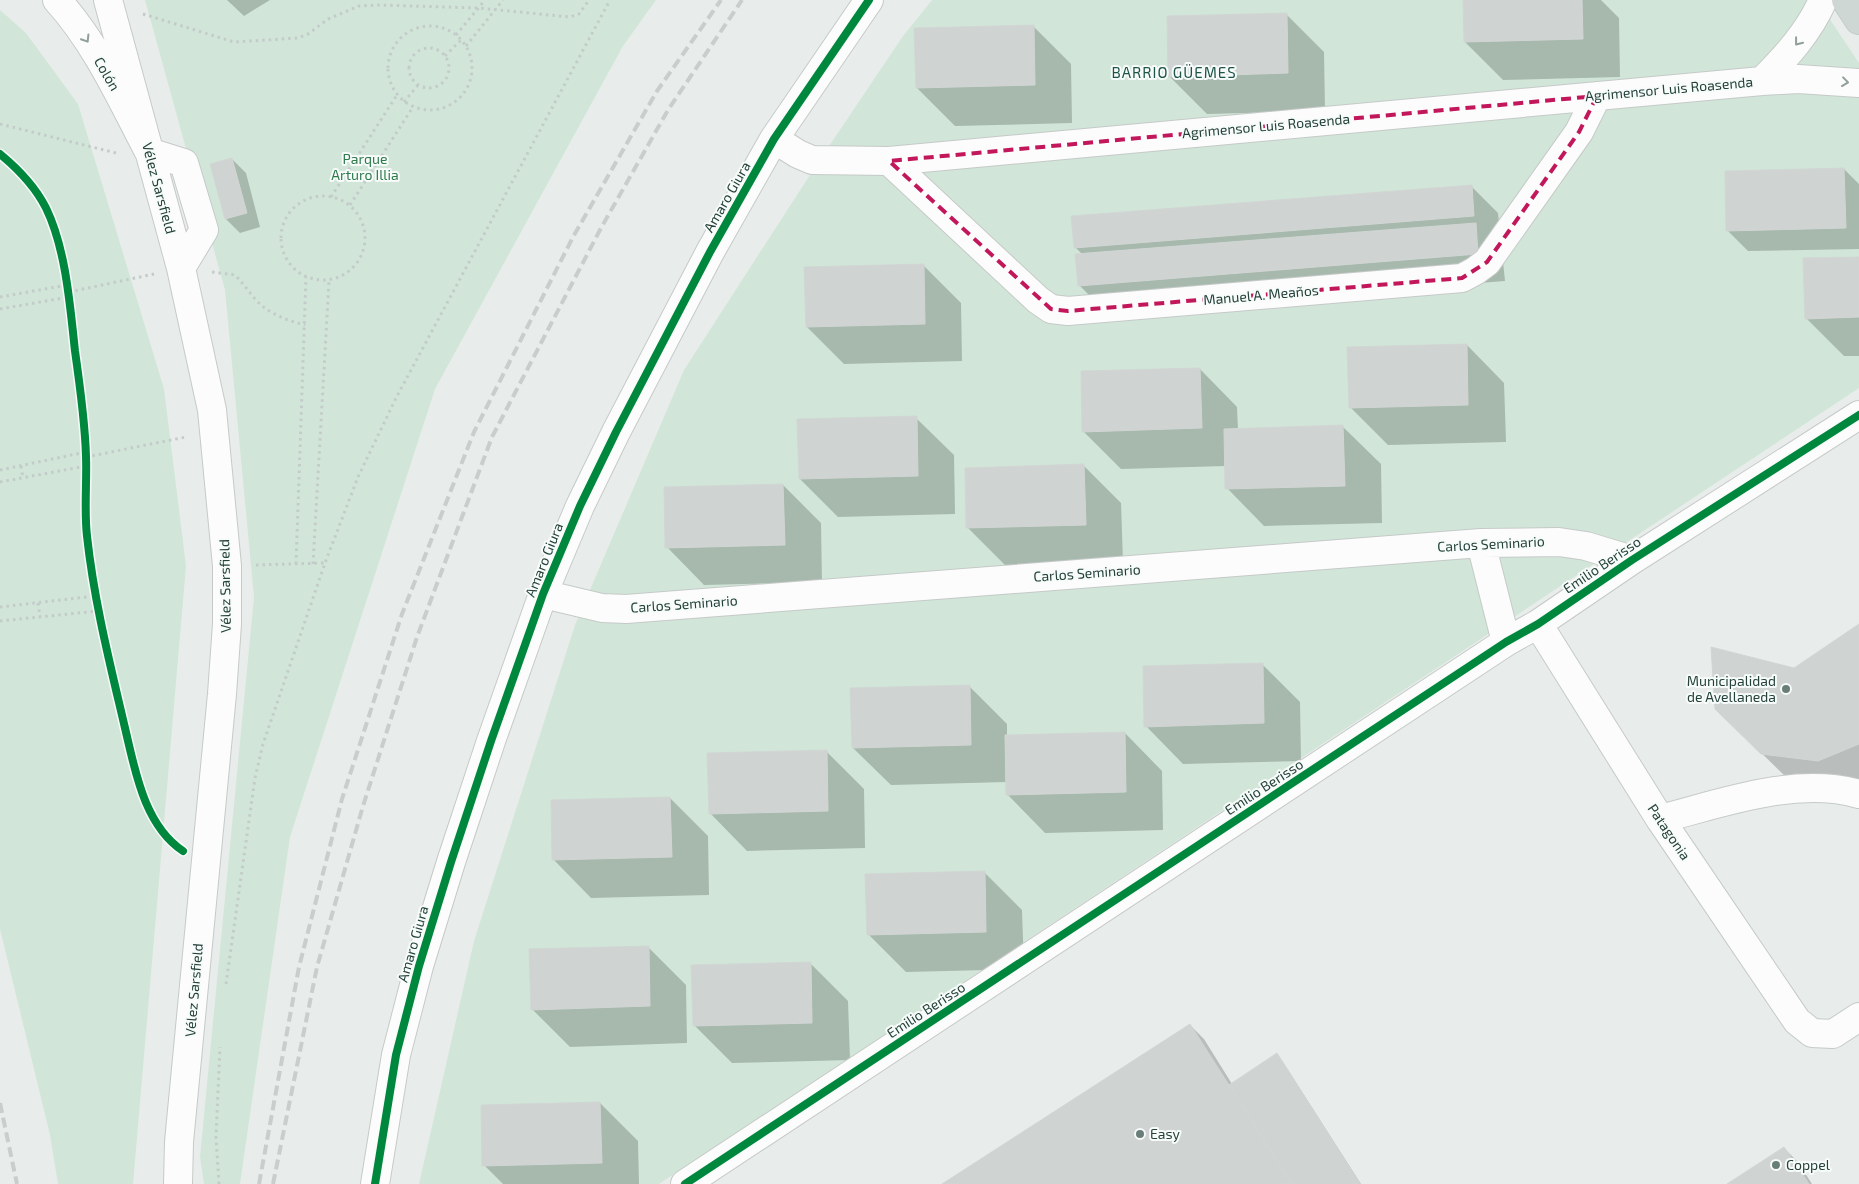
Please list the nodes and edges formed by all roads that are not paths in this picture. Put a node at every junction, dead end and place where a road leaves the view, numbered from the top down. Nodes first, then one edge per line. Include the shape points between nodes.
1 (57, 0) edge
2 (869, 0) edge
3 (1823, 0) edge
4 (1846, 0) edge
5 (110, 9) edge
6 (1859, 20) edge
7 (1762, 81) junction
8 (1859, 84) edge
9 (1596, 96) junction
10 (774, 139) junction
11 (151, 158) junction
12 (889, 161) junction
13 (1859, 415) edge
14 (1481, 543) junction
15 (1632, 560) junction
16 (543, 594) junction
17 (1538, 624) junction
18 (1506, 642) junction
19 (1859, 794) edge
20 (1660, 819) junction
21 (1859, 1017) edge
22 (178, 1184) edge
23 (375, 1184) edge
24 (685, 1184) edge

1 -> 11 street, Colón via 74,20 110,78
2 - 10 street, Amaro Giura
3 -> 7 street, Agrimensor Luis Roasenda via 1804,34
4 - 6 main road
5 - 11 street, Vélez Sarsfield
7 -> 8 street, Agrimensor Luis Roasenda via 1798,79
7 - 9 street, Agrimensor Luis Roasenda
9 - 12 street, Agrimensor Luis Roasenda
9 - 12 street, Manuel A. Meaños via 1579,132 1487,262 1462,278 1068,312 1051,309
10 - 12 street, Agrimensor Luis Roasenda via 812,160
10 - 16 street, Amaro Giura via 710,252 616,432
11 - 22 street, Vélez Sarsfield via 181,268 215,431 227,566 222,694 179,1142
13 - 15 street, Emilio Berisso
14 - 15 street, Carlos Seminario via 1559,542 1586,546
14 - 16 street, Carlos Seminario via 626,609 602,608
14 - 18 street
15 - 17 street, Emilio Berisso
16 - 23 street, Amaro Giura via 488,750 420,966 396,1055
17 - 18 street, Emilio Berisso
17 - 20 street, Patagonia
18 - 24 street, Emilio Berisso
19 - 20 street via 1806,787 1771,792
20 - 21 street, Patagonia via 1797,1021 1812,1033 1833,1034

